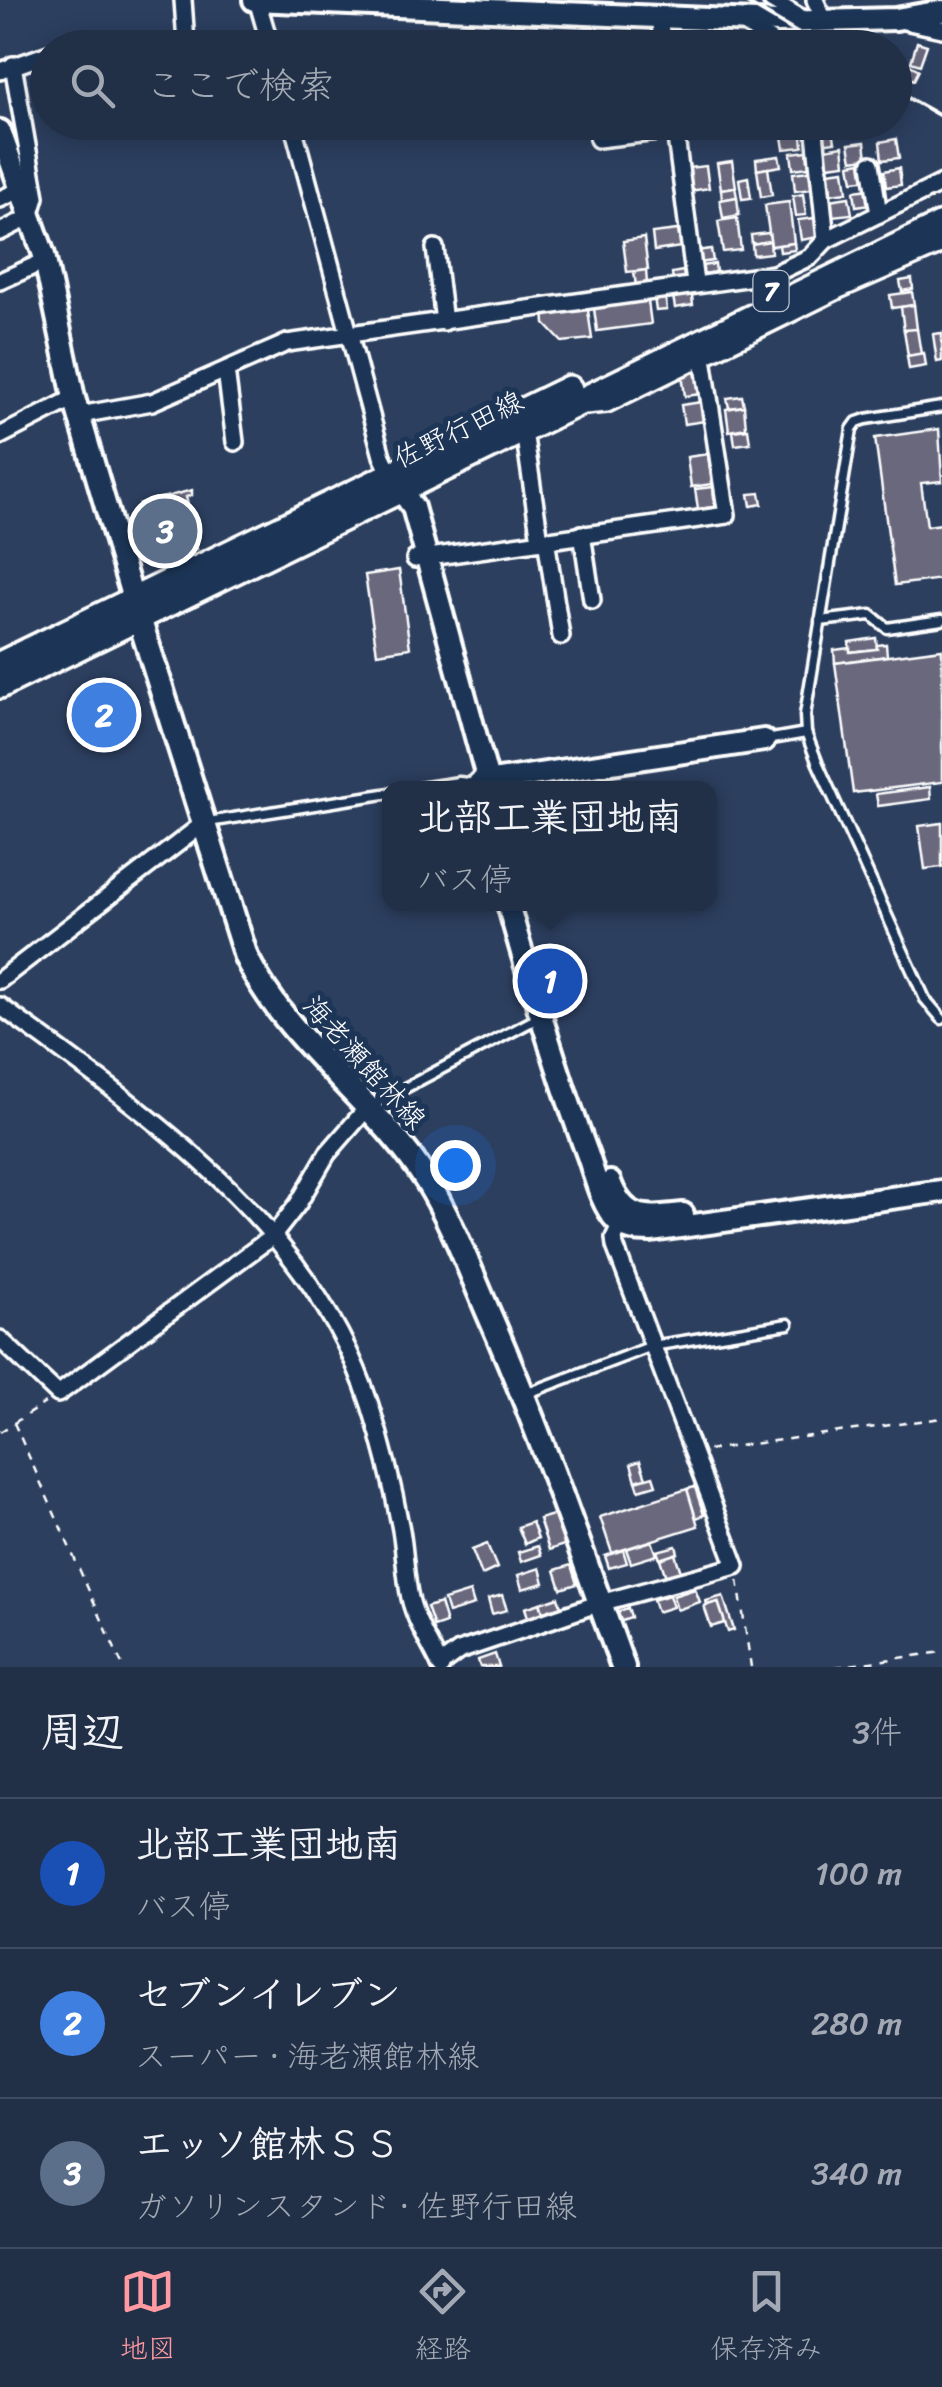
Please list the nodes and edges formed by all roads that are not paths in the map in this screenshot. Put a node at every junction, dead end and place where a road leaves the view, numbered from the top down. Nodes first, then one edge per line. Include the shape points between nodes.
1 (183, 0) edge
2 (256, 0) edge
3 (771, 0) edge
4 (815, 0) edge
5 (920, 0) edge
6 (495, 5) edge
7 (570, 6) edge
8 (942, 10) edge
9 (658, 16) junction
10 (896, 19) junction
11 (741, 21) junction
12 (816, 22) junction
13 (942, 29) edge
14 (185, 30) edge
15 (265, 30) edge
16 (660, 30) edge
17 (754, 30) edge
18 (30, 60) edge
19 (6, 68) edge
20 (0, 132) edge
21 (297, 140) edge
22 (677, 140) edge
23 (816, 140) edge
24 (871, 164) dead end
25 (942, 183) edge
26 (20, 190) junction
27 (0, 199) edge
28 (942, 206) edge
29 (879, 214) junction
30 (30, 217) junction
31 (942, 226) edge
32 (0, 232) edge
33 (826, 240) junction
34 (942, 245) edge
35 (436, 248) dead end
36 (45, 261) junction
37 (0, 280) edge
38 (694, 283) junction
39 (444, 322) junction
40 (349, 333) junction
41 (704, 358) junction
42 (226, 370) junction
43 (604, 382) junction
44 (77, 406) junction
45 (942, 407) edge
46 (571, 408) junction
47 (524, 431) junction
48 (1, 434) edge
49 (235, 442) dead end
50 (395, 483) junction
51 (582, 534) junction
52 (543, 539) junction
53 (422, 558) junction
54 (592, 600) dead end
55 (136, 608) junction
56 (942, 620) edge
57 (820, 621) junction
58 (561, 636) dead end
59 (0, 665) edge
60 (0, 685) edge
61 (806, 733) junction
62 (764, 740) joint
63 (482, 781) edge
64 (514, 781) edge
65 (382, 794) edge
66 (203, 824) junction
67 (510, 911) edge
68 (523, 911) edge
69 (0, 980) edge
70 (0, 1006) edge
71 (545, 1013) junction
72 (942, 1019) edge
73 (368, 1108) junction
74 (942, 1177) edge
75 (942, 1191) edge
76 (620, 1225) junction
77 (273, 1236) junction
78 (788, 1324) dead end
79 (0, 1339) edge
80 (652, 1346) junction
81 (524, 1395) junction
82 (600, 1604) junction
83 (440, 1666) edge
84 (624, 1667) edge

1 - 14 street
2 - 6 street
2 - 15 street
3 - 12 street
4 - 12 street
5 - 10 street
6 - 7 street
7 - 9 street
8 - 10 street
9 - 11 street
9 - 16 street
10 - 12 street
10 - 13 street
11 - 12 street
11 - 17 street
18 - 19 street
19 - 30 street via 36,197
20 - 26 street
21 - 40 street
22 - 38 street
23 - 33 street
24 - 29 street
25 - 29 street
26 - 27 street
26 - 30 street
28 - 43 main road, 佐野行田線 / 7
29 - 33 street
30 - 32 street
30 - 36 street
31 - 43 main road, 佐野行田線 / 7
33 - 38 street via 810,257 774,274
34 - 41 street
35 - 39 street
36 - 37 street
36 - 44 street
38 - 39 street
39 - 40 street
40 - 42 street via 287,343
40 - 50 street
41 - 46 street via 607,404
41 - 51 street via 728,515
42 - 44 street via 152,402
42 - 49 street
43 - 46 main road, 佐野行田線 / 7
43 - 50 main road, 佐野行田線 / 7
44 - 48 street
44 - 55 street
45 - 57 lane via 866,419 852,429
46 - 47 main road, 佐野行田線 / 7
47 - 50 main road, 佐野行田線 / 7
47 - 52 street
50 - 53 street
50 - 55 main road, 佐野行田線 / 7
51 - 52 street
51 - 54 street
52 - 53 street
52 - 58 street
53 - 63 street
55 - 59 main road, 佐野行田線 / 7
55 - 60 main road, 佐野行田線 / 7
55 - 66 main road, 海老瀬館林線
56 - 57 lane via 887,628 870,615
57 - 61 lane
61 - 62 lane
61 - 72 lane via 925,999
62 - 64 street
65 - 66 lane
66 - 69 street
66 - 73 main road, 海老瀬館林線 via 256,979
67 - 71 street
68 - 71 street
70 - 77 street via 161,1126
71 - 73 lane
71 - 74 street via 614,1194 631,1213 684,1214
71 - 76 street via 606,1206
73 - 77 street via 327,1154
73 - 81 main road, 海老瀬館林線 via 444,1210
75 - 76 street via 652,1231
76 - 80 street via 615,1246
77 - 79 street via 58,1394
77 - 83 street via 313,1288 370,1405 410,1598
78 - 80 lane
80 - 81 lane
80 - 82 street via 736,1566
81 - 82 main road, 海老瀬館林線
82 - 83 street via 459,1650
82 - 84 main road, 海老瀬館林線

